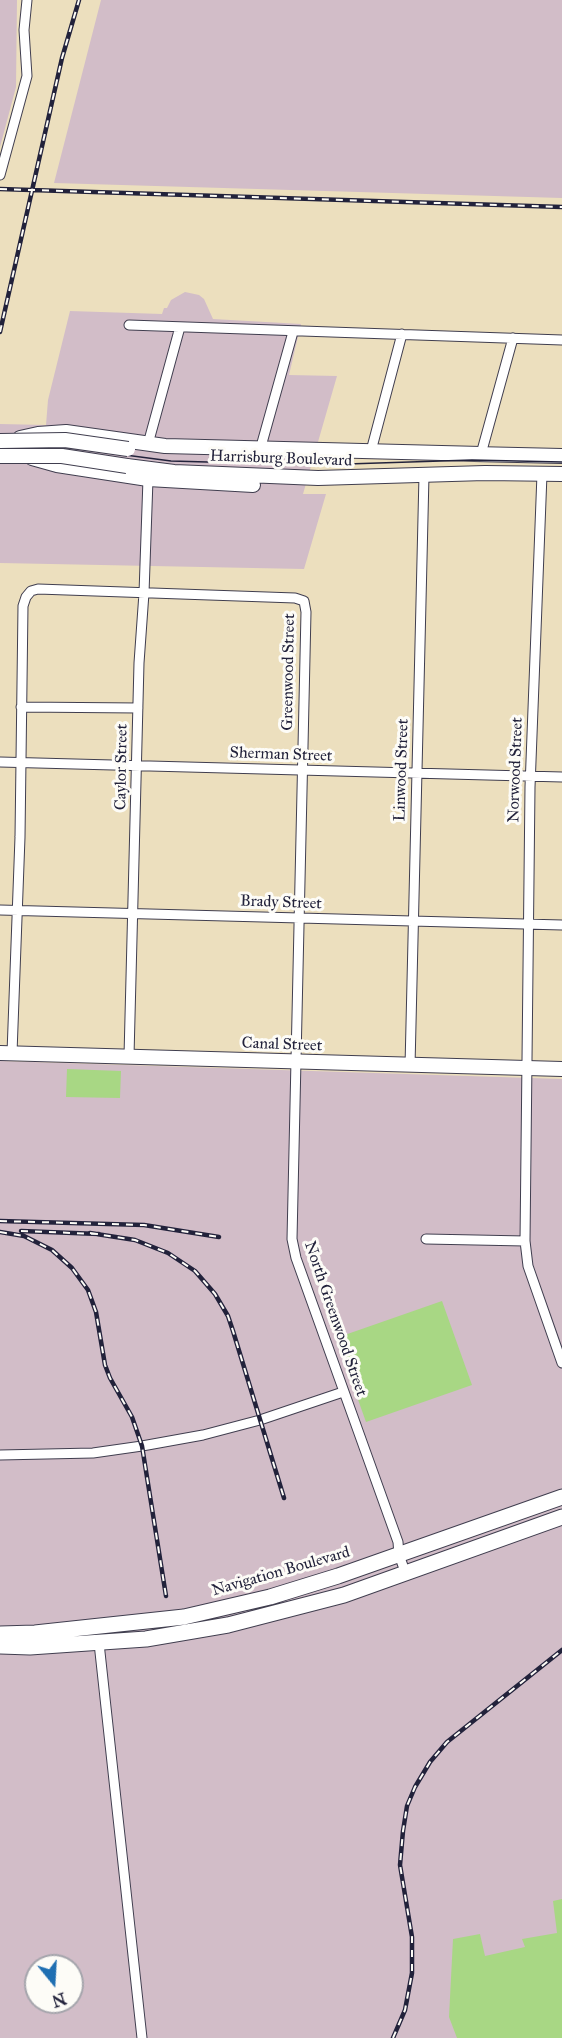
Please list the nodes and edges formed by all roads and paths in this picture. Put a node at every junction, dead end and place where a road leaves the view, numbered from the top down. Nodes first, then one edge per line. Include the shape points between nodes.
1 (27, 0) edge
2 (0, 175) edge
3 (129, 325) dead end
4 (180, 327) junction
5 (293, 332) junction
6 (402, 334) junction
7 (513, 338) junction
8 (562, 340) edge
9 (38, 434) junction
10 (0, 441) edge
11 (148, 444) junction
12 (0, 446) edge
13 (260, 450) junction
14 (371, 451) junction
15 (482, 454) junction
16 (0, 456) edge
17 (562, 456) edge
18 (37, 459) junction
19 (542, 474) junction
20 (562, 474) edge
21 (424, 475) junction
22 (148, 479) junction
23 (144, 593) junction
24 (21, 707) junction
25 (138, 708) junction
26 (0, 762) edge
27 (21, 762) junction
28 (138, 766) junction
29 (302, 771) junction
30 (417, 773) junction
31 (530, 777) junction
32 (562, 777) edge
33 (0, 910) edge
34 (17, 911) junction
35 (134, 914) junction
36 (299, 919) junction
37 (413, 922) junction
38 (528, 924) junction
39 (562, 925) edge
40 (6, 1053) edge
41 (129, 1056) junction
42 (296, 1063) junction
43 (410, 1065) junction
44 (528, 1068) junction
45 (562, 1069) edge
46 (426, 1239) dead end
47 (525, 1241) junction
48 (562, 1363) edge
49 (343, 1392) junction
50 (0, 1455) edge
51 (562, 1497) edge
52 (562, 1517) edge
53 (399, 1555) junction
54 (406, 1574) junction
55 (338, 1576) junction
56 (344, 1595) junction
57 (0, 1628) edge
58 (93, 1628) junction
59 (0, 1634) edge
60 (29, 1640) junction
61 (99, 1643) junction
62 (0, 1646) edge
63 (0, 1652) edge
64 (142, 2038) edge

1 - 2 street via 27,76
3 - 4 street
4 - 5 street
4 - 11 street
5 - 6 street
5 - 13 street
6 - 7 street
6 - 14 street
7 - 8 street
7 - 15 street
9 - 11 main road via 66,432
9 - 12 main road
9 - 18 main road
10 - 15 main road, Harrisburg Boulevard, bridge via 65,440 171,454 317,459
11 - 13 main road
13 - 14 main road
14 - 15 main road
15 - 17 main road, Harrisburg Boulevard
16 - 18 main road
16 - 21 main road, Harrisburg Boulevard, bridge via 62,456 174,472 318,478
18 - 22 main road
19 - 20 main road, Harrisburg Boulevard
19 - 21 main road, Harrisburg Boulevard
19 - 31 street, Norwood Street
21 - 22 main road via 322,487
21 - 30 street, Linwood Street
22 - 23 street, Caylor Street
23 - 24 street via 30,591 24,606
23 - 25 street, Caylor Street
23 - 29 street, Greenwood Street via 304,601
24 - 25 street
24 - 27 street
25 - 28 street, Caylor Street
26 - 27 street, Sherman Street
27 - 28 street, Sherman Street
27 - 34 street
28 - 29 street, Sherman Street
28 - 35 street, Caylor Street
29 - 30 street, Sherman Street
29 - 36 street, Greenwood Street
30 - 31 street, Sherman Street
30 - 37 street, Linwood Street
31 - 32 street, Sherman Street
31 - 38 street, Norwood Street
33 - 34 street, Brady Street
34 - 35 street, Brady Street
34 - 40 street
35 - 36 street, Brady Street
35 - 41 street, Caylor Street
36 - 37 street, Brady Street
36 - 42 street, Greenwood Street
37 - 38 street, Brady Street
37 - 43 street, Linwood Street
38 - 39 street, Brady Street
38 - 44 street, Norwood Street
40 - 41 main road, Canal Street
41 - 42 main road, Canal Street
42 - 43 main road, Canal Street
42 - 49 street, North Greenwood Street via 292,1239
43 - 44 main road, Canal Street
44 - 45 main road, Canal Street
44 - 47 street, Norwood Street
46 - 47 street
47 - 48 street, Norwood Street via 528,1266
49 - 50 street via 203,1435 93,1454
49 - 53 street, North Greenwood Street via 398,1542
51 - 53 main road, Navigation Boulevard
52 - 54 main road, Navigation Boulevard
53 - 54 street, North Greenwood Street
53 - 55 main road, Navigation Boulevard
54 - 56 main road, Navigation Boulevard
55 - 56 main road
55 - 58 main road, Navigation Boulevard via 184,1617
56 - 61 main road, Navigation Boulevard via 201,1631
57 - 60 main road
58 - 60 main road, Navigation Boulevard
58 - 61 main road
59 - 60 main road, Navigation Boulevard
60 - 61 main road, Navigation Boulevard
60 - 62 main road, Navigation Boulevard
60 - 63 main road
61 - 64 street

